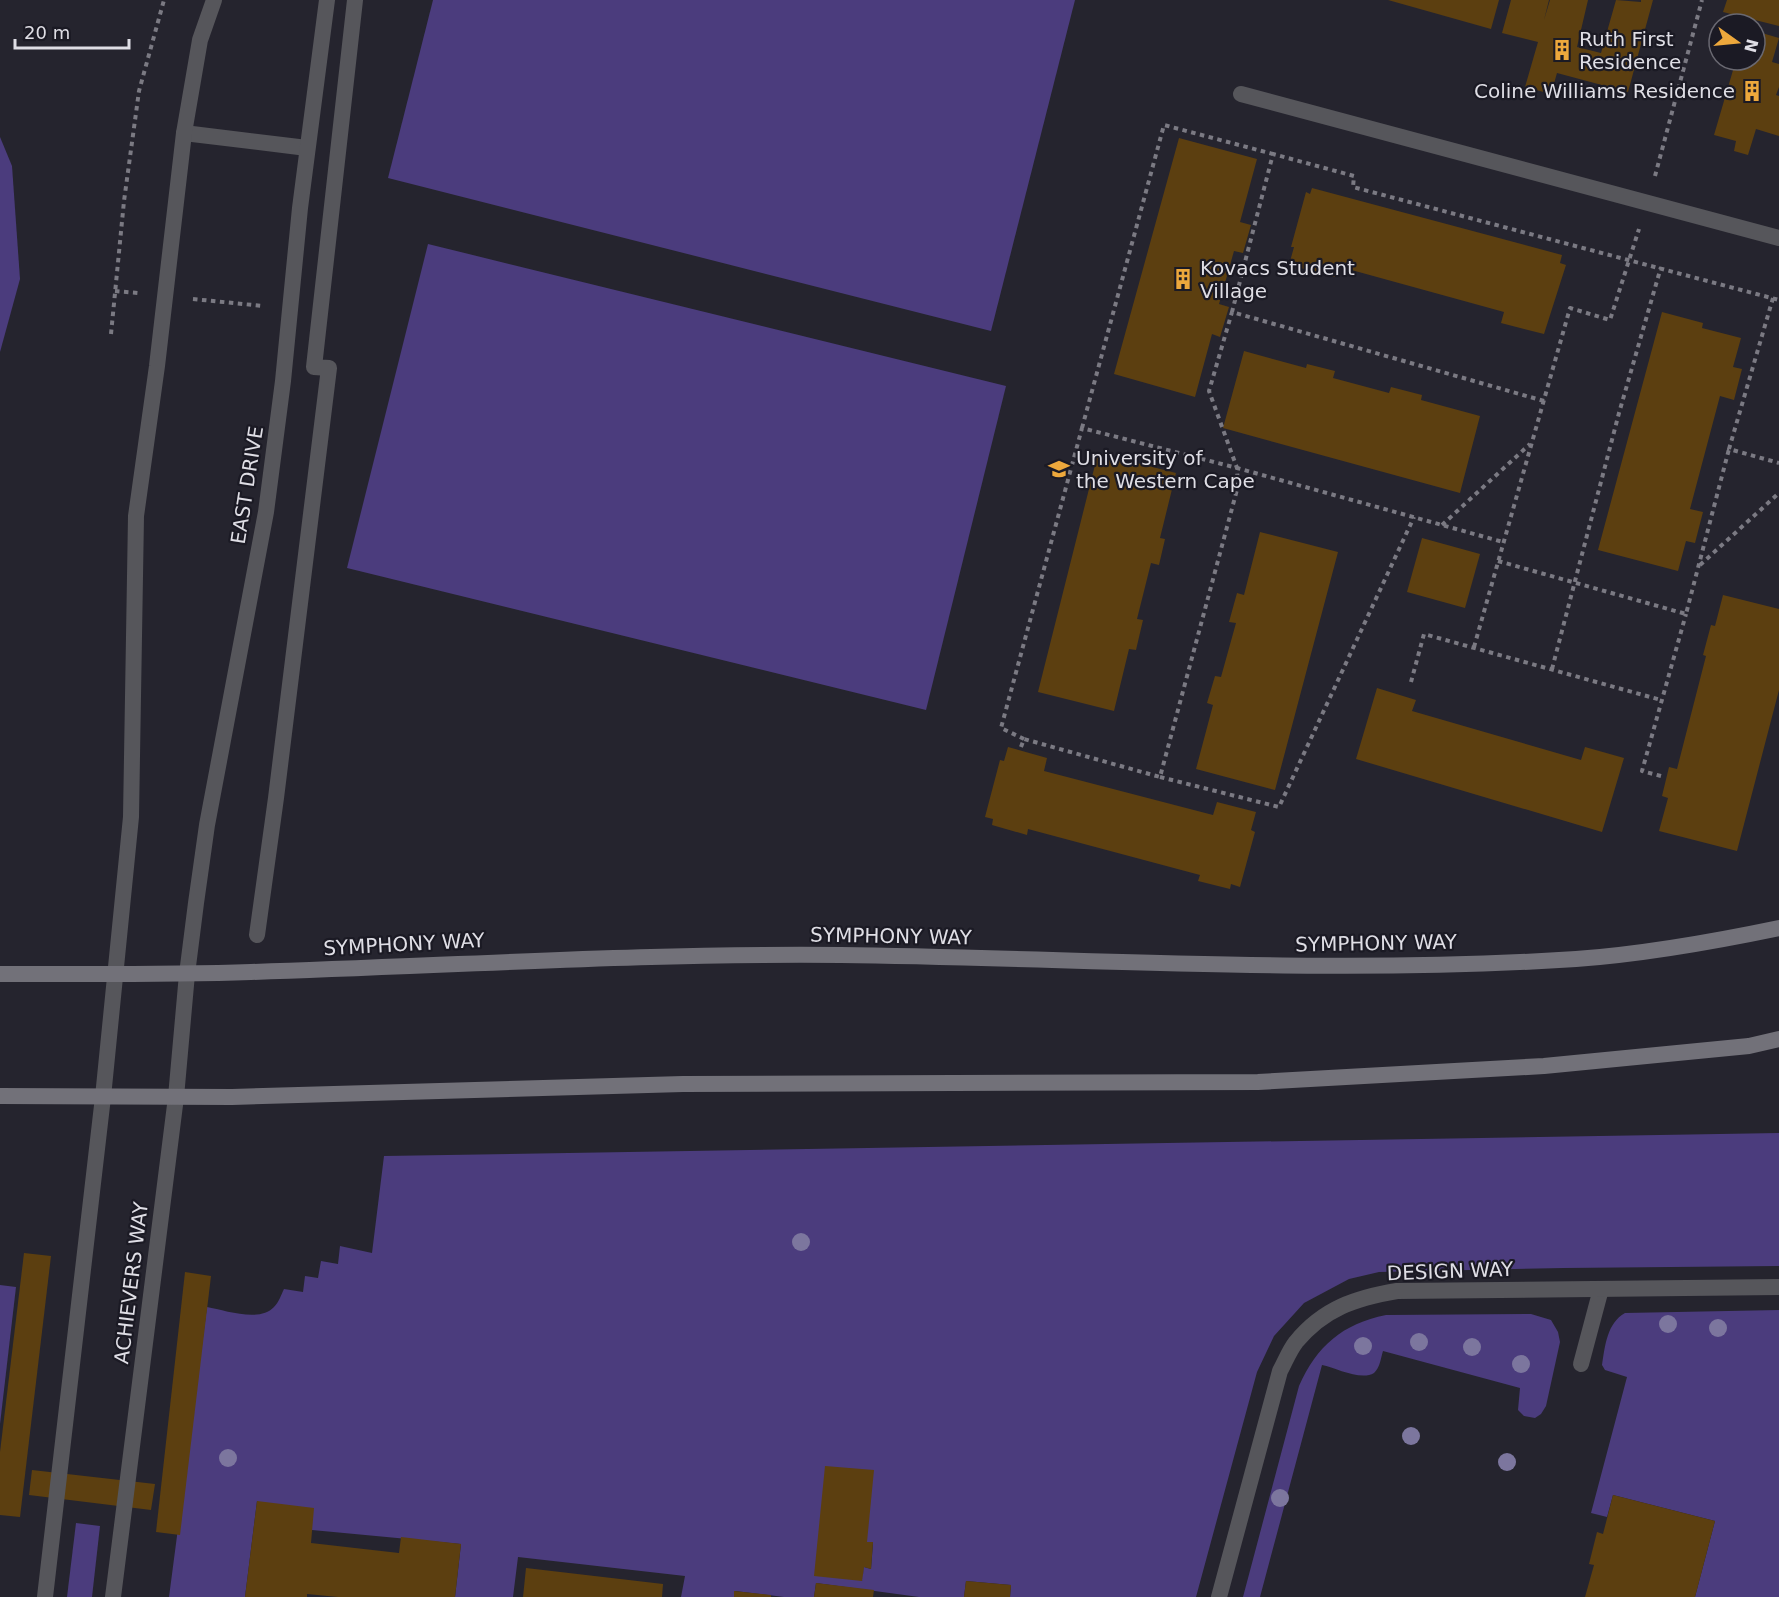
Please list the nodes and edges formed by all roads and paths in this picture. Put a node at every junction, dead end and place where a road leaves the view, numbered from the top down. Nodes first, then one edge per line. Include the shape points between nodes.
1 (164, 0) edge
2 (214, 0) edge
3 (327, 0) edge
4 (355, 0) edge
5 (1702, 0) edge
6 (1241, 94) dead end
7 (184, 133) junction
8 (307, 148) junction
9 (1273, 154) junction
10 (1647, 202) junction
11 (1779, 238) edge
12 (1629, 259) junction
13 (1661, 267) junction
14 (115, 291) junction
15 (165, 296) junction
16 (1773, 298) junction
17 (1779, 300) edge
18 (290, 309) junction
19 (1232, 312) junction
20 (111, 334) dead end
21 (1544, 401) junction
22 (1082, 428) junction
23 (1531, 444) junction
24 (1729, 449) junction
25 (1779, 463) edge
26 (1237, 468) junction
27 (1779, 493) edge
28 (1414, 517) junction
29 (1442, 525) junction
30 (1503, 542) junction
31 (1498, 561) junction
32 (1699, 565) junction
33 (1574, 582) junction
34 (1686, 614) junction
35 (1474, 647) junction
36 (1552, 669) junction
37 (1412, 682) dead end
38 (1661, 700) junction
39 (1024, 739) junction
40 (1021, 747) dead end
41 (1661, 776) dead end
42 (1160, 777) junction
43 (1779, 928) edge
44 (257, 935) dead end
45 (0, 974) edge
46 (187, 974) junction
47 (114, 975) junction
48 (1779, 1039) edge
49 (0, 1096) edge
50 (103, 1097) junction
51 (176, 1097) junction
52 (1779, 1287) edge
53 (1600, 1289) junction
54 (1581, 1364) dead end
55 (45, 1597) edge
56 (112, 1597) edge
57 (1219, 1597) edge

1 - 14 path via 139,91
2 - 7 street via 200,40
3 - 8 street, EAST DRIVE
4 - 44 street via 314,367 329,368
5 - 10 path
6 - 10 street
7 - 8 street
7 - 15 street
8 - 18 street, EAST DRIVE
9 - 12 path via 1354,176 1353,187
9 - 19 path
9 - 22 path via 1164,125
10 - 11 street
10 - 12 path
12 - 13 path
12 - 21 path via 1610,320 1570,308
13 - 16 path
13 - 33 path
14 - 15 path
14 - 20 path
15 - 18 path
15 - 47 street via 136,516 131,817
16 - 17 path
16 - 24 path
18 - 46 street, EAST DRIVE via 266,512 207,825
19 - 21 path
19 - 26 path via 1209,391
21 - 23 path
22 - 26 path
22 - 39 path via 1001,728
23 - 29 path
23 - 30 path
24 - 25 path
24 - 32 path
26 - 28 path
26 - 42 path via 1238,486
27 - 32 path
28 - 29 path
28 - 42 path via 1279,807
29 - 30 path
30 - 31 path
31 - 33 path
31 - 35 path
32 - 34 path
33 - 34 path
33 - 36 path
34 - 38 path
35 - 36 path
35 - 37 path via 1425,634
36 - 38 path
38 - 41 path via 1642,771
39 - 40 path
39 - 42 path
43 - 46 main road, SYMPHONY WAY via 1701,944 1578,959 1403,965 837,955 538,960
45 - 47 main road, SYMPHONY WAY
46 - 47 main road, SYMPHONY WAY
46 - 51 street, ACHIEVERS WAY
47 - 50 street
48 - 51 main road via 1749,1046 1544,1066 1258,1082 683,1084
49 - 50 main road
50 - 51 main road
50 - 55 street
51 - 56 street, ACHIEVERS WAY
52 - 53 street, DESIGN WAY
53 - 54 street
53 - 57 street, DESIGN WAY via 1397,1291 1337,1307 1317,1321 1295,1344 1280,1371

